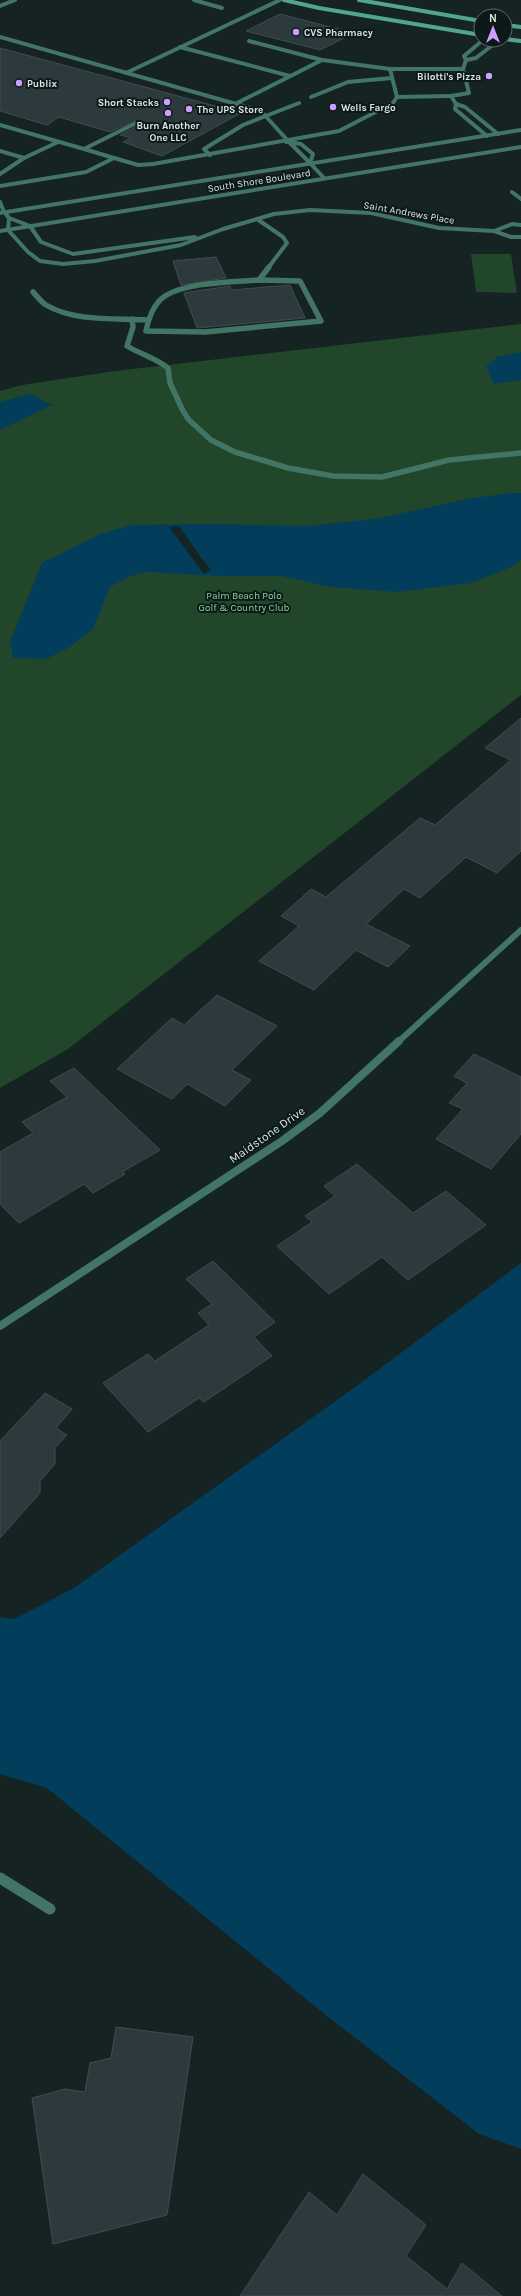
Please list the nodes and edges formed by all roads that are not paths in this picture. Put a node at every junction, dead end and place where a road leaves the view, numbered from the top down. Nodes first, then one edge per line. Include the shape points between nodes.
1 (15, 0) edge
2 (194, 0) edge
3 (280, 0) edge
4 (284, 0) edge
5 (359, 0) edge
6 (0, 1) edge
7 (8, 3) junction
8 (0, 6) edge
9 (222, 8) dead end
10 (473, 20) edge
11 (473, 34) edge
12 (0, 37) edge
13 (249, 41) dead end
14 (180, 47) junction
15 (474, 48) edge
16 (489, 48) edge
17 (322, 60) junction
18 (466, 60) junction
19 (390, 68) junction
20 (464, 69) junction
21 (126, 73) junction
22 (290, 76) junction
23 (392, 78) junction
24 (451, 96) junction
25 (311, 97) dead end
26 (397, 97) junction
27 (299, 103) dead end
28 (235, 104) junction
29 (456, 104) junction
30 (266, 114) junction
31 (136, 123) dead end
32 (0, 125) edge
33 (521, 130) edge
34 (498, 134) junction
35 (487, 136) junction
36 (58, 142) junction
37 (286, 142) junction
38 (521, 147) edge
39 (84, 149) junction
40 (0, 151) edge
41 (210, 155) junction
42 (24, 158) junction
43 (114, 158) junction
44 (310, 163) junction
45 (0, 174) edge
46 (324, 178) junction
47 (0, 186) edge
48 (512, 192) dead end
49 (521, 199) edge
50 (0, 202) edge
51 (2, 213) edge
52 (9, 218) junction
53 (257, 219) junction
54 (521, 225) edge
55 (30, 226) junction
56 (8, 230) junction
57 (0, 231) edge
58 (494, 231) junction
59 (204, 236) junction
60 (521, 237) edge
61 (259, 280) junction
62 (33, 292) dead end
63 (132, 319) junction
64 (148, 320) junction
65 (521, 453) edge
66 (521, 930) edge
67 (0, 1326) edge
68 (0, 1878) edge
69 (50, 1909) dead end

1 - 7 street
2 - 9 street
3 - 14 street
4 - 11 main road
5 - 10 main road
6 - 7 street
7 - 8 street
12 - 21 street
13 - 17 street
14 - 21 street
14 - 22 street
15 - 18 street via 464,56
16 - 18 street via 476,58
17 - 19 street
17 - 22 street
18 - 20 street
19 - 20 street
19 - 23 street
20 - 24 street via 469,93
21 - 28 street
22 - 28 street
23 - 25 street via 348,82
23 - 26 street
24 - 26 street
24 - 29 street
26 - 37 street via 393,103 347,128
27 - 30 street via 288,109
28 - 30 street
29 - 34 street via 465,107
29 - 35 street via 455,109
30 - 37 street
30 - 41 street via 213,141 204,149
31 - 39 street
32 - 36 street
33 - 34 street, South Shore Boulevard
34 - 35 street, South Shore Boulevard
35 - 44 street, South Shore Boulevard
36 - 39 street
36 - 42 street
37 - 41 street
37 - 44 street
37 - 44 street via 301,144 313,154
38 - 46 street, South Shore Boulevard
39 - 43 street
40 - 42 street
41 - 43 street via 146,165
42 - 45 street
43 - 47 street via 86,172
44 - 46 street
44 - 51 street, South Shore Boulevard
46 - 55 street, South Shore Boulevard
48 - 49 street
50 - 51 street
51 - 52 street
52 - 55 street
52 - 56 street
53 - 58 street, Saint Andrews Place via 274,214 310,210 371,212 439,228
53 - 59 street, Saint Andrews Place
53 - 61 street via 283,236 287,243
54 - 58 street, Saint Andrews Place via 512,224
55 - 56 street, South Shore Boulevard
55 - 59 street, Saint Andrews Place via 41,242 73,254
56 - 57 street, South Shore Boulevard
56 - 59 street, Saint Andrews Place via 40,261 63,264 95,261 181,245
58 - 60 street, Saint Andrews Place via 511,237
61 - 64 street via 193,287 164,296
61 - 64 street via 300,281 321,321 205,332 146,331
62 - 63 street via 57,310
63 - 64 street
63 - 65 street via 133,327 127,346 168,368 174,393 189,420 211,440 235,452 313,474 371,477 397,474 461,458
66 - 67 street, Maidstone Drive via 320,1113 282,1141
68 - 69 street

